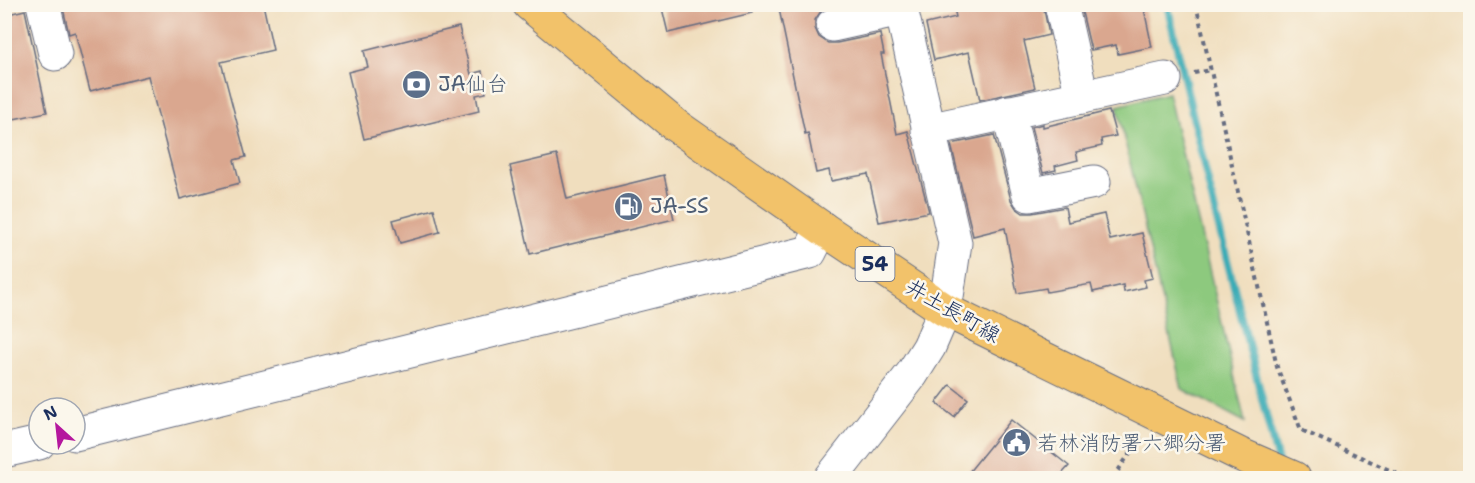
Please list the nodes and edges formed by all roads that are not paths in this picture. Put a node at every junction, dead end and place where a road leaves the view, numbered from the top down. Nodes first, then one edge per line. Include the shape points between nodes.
1 (43, 4) edge
2 (529, 4) edge
3 (1061, 4) edge
4 (901, 7) edge
5 (834, 25) dead end
6 (54, 54) dead end
7 (1165, 79) dead end
8 (1082, 97) junction
9 (1008, 112) junction
10 (928, 130) junction
11 (1094, 182) dead end
12 (822, 228) junction
13 (945, 310) junction
14 (87, 431) edge
15 (27, 445) edge
16 (4, 451) edge
17 (1248, 465) edge
18 (831, 478) edge
19 (1294, 478) edge

1 - 6 street
2 - 12 main road, 井土長町線 / 54 via 675,125
3 - 8 street
4 - 5 street
4 - 10 street
7 - 8 street
8 - 9 street
9 - 10 street
9 - 11 street via 1029,195
10 - 13 street via 955,243
12 - 13 main road, 井土長町線 / 54
12 - 14 street via 810,252
13 - 17 main road, 井土長町線 / 54
13 - 18 street via 918,365
15 - 16 street
17 - 19 main road, 井土長町線 / 54

